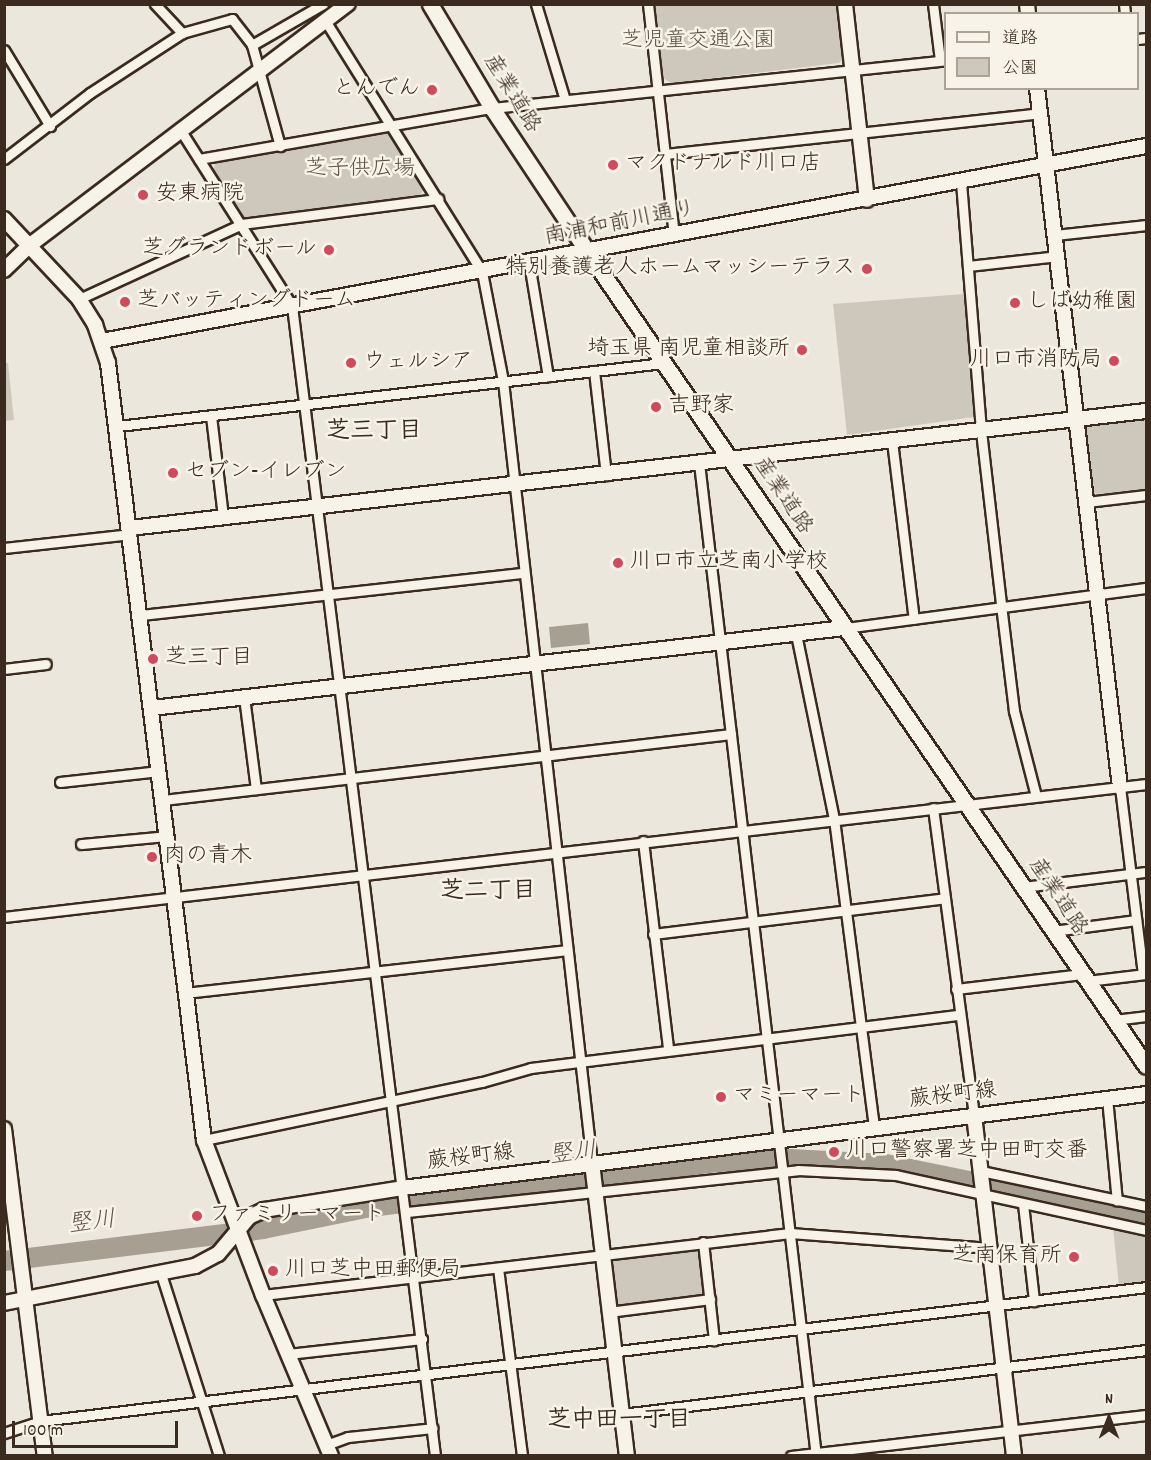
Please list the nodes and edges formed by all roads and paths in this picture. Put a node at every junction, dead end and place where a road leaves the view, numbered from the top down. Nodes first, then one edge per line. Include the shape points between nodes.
1 (155, 4) edge
2 (323, 4) edge
3 (430, 4) edge
4 (536, 4) edge
5 (648, 4) edge
6 (845, 4) edge
7 (933, 4) edge
8 (338, 7) edge
9 (326, 22) junction
10 (182, 33) junction
11 (252, 45) junction
12 (4, 51) edge
13 (943, 60) edge
14 (852, 70) junction
15 (257, 74) junction
16 (1037, 90) edge
17 (658, 91) junction
18 (565, 100) junction
19 (492, 108) junction
20 (1040, 113) junction
21 (392, 125) junction
22 (50, 126) junction
23 (181, 131) junction
24 (859, 132) junction
25 (280, 146) junction
26 (1146, 146) edge
27 (665, 154) junction
28 (4, 159) edge
29 (199, 159) junction
30 (1046, 166) junction
31 (961, 182) junction
32 (438, 199) junction
33 (867, 200) junction
34 (4, 219) edge
35 (242, 224) junction
36 (1146, 228) edge
37 (674, 235) junction
38 (1055, 235) junction
39 (30, 245) junction
40 (587, 251) junction
41 (1058, 256) junction
42 (529, 263) junction
43 (968, 266) junction
44 (4, 270) edge
45 (482, 272) junction
46 (79, 299) junction
47 (292, 306) junction
48 (102, 341) junction
49 (663, 363) junction
50 (594, 371) junction
51 (548, 376) junction
52 (503, 381) junction
53 (306, 405) junction
54 (1146, 411) edge
55 (211, 416) junction
56 (1078, 419) junction
57 (118, 426) junction
58 (981, 431) junction
59 (892, 441) junction
60 (730, 460) junction
61 (699, 463) junction
62 (606, 475) junction
63 (514, 485) junction
64 (1146, 495) edge
65 (1087, 502) junction
66 (319, 506) junction
67 (223, 517) junction
68 (131, 531) junction
69 (4, 548) edge
70 (524, 573) junction
71 (1146, 588) edge
72 (330, 594) junction
73 (1098, 594) junction
74 (1001, 606) junction
75 (141, 615) junction
76 (914, 619) junction
77 (845, 628) junction
78 (796, 633) junction
79 (721, 642) junction
80 (46, 664) dead end
81 (534, 664) junction
82 (4, 669) edge
83 (341, 686) junction
84 (244, 697) junction
85 (152, 708) junction
86 (731, 735) junction
87 (544, 755) junction
88 (159, 771) junction
89 (352, 777) junction
90 (60, 782) dead end
91 (1146, 784) edge
92 (1120, 787) junction
93 (255, 789) junction
94 (1036, 796) junction
95 (163, 800) junction
96 (967, 804) junction
97 (933, 808) junction
98 (834, 819) junction
99 (743, 829) junction
100 (167, 836) junction
101 (643, 841) junction
102 (81, 844) dead end
103 (555, 852) junction
104 (1146, 872) edge
105 (364, 874) junction
106 (1130, 874) junction
107 (1023, 887) junction
108 (174, 897) junction
109 (945, 898) junction
110 (846, 910) junction
111 (4, 917) edge
112 (1136, 920) junction
113 (753, 924) junction
114 (1053, 931) junction
115 (653, 934) junction
116 (566, 950) junction
117 (376, 971) junction
118 (1145, 974) edge
119 (1085, 978) junction
120 (956, 989) junction
121 (185, 993) junction
122 (959, 1015) junction
123 (1146, 1016) edge
124 (1114, 1020) junction
125 (861, 1026) junction
126 (765, 1037) junction
127 (668, 1048) junction
128 (579, 1061) junction
129 (1146, 1066) edge
130 (1146, 1094) edge
131 (1107, 1098) junction
132 (392, 1101) junction
133 (974, 1115) junction
134 (874, 1128) junction
135 (4, 1129) edge
136 (204, 1140) junction
137 (779, 1144) junction
138 (592, 1166) junction
139 (782, 1168) junction
140 (982, 1173) junction
141 (595, 1188) junction
142 (404, 1191) junction
143 (984, 1192) junction
144 (1118, 1201) junction
145 (1023, 1204) junction
146 (1146, 1206) edge
147 (406, 1210) junction
148 (1146, 1230) edge
149 (238, 1231) junction
150 (790, 1233) junction
151 (704, 1242) junction
152 (990, 1248) junction
153 (603, 1254) junction
154 (498, 1268) junction
155 (161, 1274) junction
156 (415, 1277) junction
157 (1146, 1287) edge
158 (262, 1295) junction
159 (25, 1298) junction
160 (710, 1299) junction
161 (1034, 1301) junction
162 (4, 1303) edge
163 (996, 1305) junction
164 (609, 1312) junction
165 (802, 1330) junction
166 (422, 1339) junction
167 (714, 1340) junction
168 (1146, 1350) edge
169 (614, 1352) junction
170 (288, 1354) junction
171 (512, 1364) junction
172 (1005, 1367) junction
173 (427, 1377) junction
174 (809, 1391) junction
175 (303, 1392) junction
176 (202, 1401) junction
177 (622, 1414) junction
178 (1146, 1415) edge
179 (41, 1421) junction
180 (433, 1428) junction
181 (1011, 1428) junction
182 (4, 1433) edge
183 (329, 1450) edge
184 (816, 1454) edge
185 (45, 1455) edge
186 (219, 1455) edge
187 (435, 1455) edge
188 (522, 1455) edge
189 (627, 1455) edge
190 (791, 1455) edge
191 (1014, 1455) edge

1 - 10 street
2 - 11 street
3 - 19 main road, 産業道路
4 - 18 street
5 - 17 street
6 - 14 street
7 - 13 street
8 - 9 street
9 - 15 street
9 - 21 street
10 - 11 street via 235,20
10 - 22 street via 90,93
11 - 15 street
12 - 22 street
13 - 14 street
14 - 17 street
14 - 24 street
15 - 23 street
15 - 25 street
16 - 20 street
17 - 18 street
17 - 27 street
18 - 19 street
19 - 21 street
19 - 40 main road, 産業道路
20 - 24 street
20 - 30 street
21 - 25 street
21 - 32 street
22 - 28 street via 14,148
23 - 29 street
23 - 39 street
24 - 27 street
24 - 33 street
25 - 29 street
26 - 30 street, 南浦和前川通り
27 - 37 street
29 - 35 street
30 - 31 street, 南浦和前川通り
30 - 38 street
31 - 33 street, 南浦和前川通り
31 - 43 street
32 - 35 street
32 - 45 street
33 - 37 street, 南浦和前川通り
34 - 39 street
35 - 46 street
35 - 47 street
36 - 38 street
37 - 40 street, 南浦和前川通り
38 - 41 street
39 - 44 street
39 - 46 street
40 - 42 street, 南浦和前川通り
40 - 49 main road, 産業道路
41 - 43 street
41 - 56 street
42 - 45 street, 南浦和前川通り
42 - 51 street
43 - 58 street
45 - 47 street, 南浦和前川通り
45 - 52 street
46 - 48 street
47 - 48 street, 南浦和前川通り
47 - 53 street
48 - 57 street
49 - 50 street
49 - 60 main road, 産業道路
50 - 51 street
50 - 62 street
51 - 52 street
52 - 53 street
52 - 63 street
53 - 55 street
53 - 66 street
54 - 56 street
55 - 57 street
55 - 67 street
56 - 58 street
56 - 65 street
57 - 68 street
58 - 59 street
58 - 74 street
59 - 60 street
59 - 76 street
60 - 61 street
60 - 77 main road, 産業道路
61 - 62 street
61 - 79 street
62 - 63 street
63 - 66 street
63 - 70 street
64 - 65 street
65 - 73 street
66 - 67 street
66 - 72 street
67 - 68 street
68 - 69 street
68 - 75 street
70 - 72 street
70 - 81 street
71 - 73 street
72 - 75 street
72 - 83 street
73 - 74 street
73 - 92 street
74 - 76 street
74 - 94 street via 1014,711
75 - 85 street
76 - 77 street
77 - 78 street
77 - 96 main road, 産業道路
78 - 79 street
78 - 98 street
79 - 81 street
79 - 86 street
80 - 82 street
81 - 83 street
81 - 87 street
83 - 84 street
83 - 89 street
84 - 85 street
84 - 93 street
85 - 88 street
86 - 87 street
86 - 99 street
87 - 89 street
87 - 103 street
88 - 90 street
88 - 95 street
89 - 93 street
89 - 105 street
91 - 92 street
92 - 94 street
92 - 106 street
93 - 95 street
94 - 96 street
95 - 100 street
96 - 97 street
96 - 107 main road, 産業道路
97 - 98 street
97 - 109 street
98 - 99 street
98 - 110 street
99 - 101 street
99 - 113 street
100 - 102 street
100 - 108 street
101 - 103 street
101 - 115 street
103 - 105 street
103 - 116 street
104 - 106 street
105 - 108 street
105 - 117 street
106 - 107 street
106 - 112 street
107 - 114 main road, 産業道路
108 - 111 street
108 - 121 street
109 - 110 street
109 - 120 street
110 - 113 street
110 - 125 street
112 - 114 street
112 - 118 street
113 - 115 street
113 - 126 street
114 - 119 main road, 産業道路
115 - 127 street
116 - 117 street
116 - 128 street
117 - 121 street
117 - 132 street
118 - 119 street
119 - 120 street
119 - 124 main road, 産業道路
120 - 122 street
121 - 136 street
122 - 125 street
122 - 133 street
123 - 124 street
124 - 129 main road, 産業道路
125 - 126 street
125 - 134 street
126 - 127 street
126 - 137 street
127 - 128 street
128 - 132 street via 531,1068
128 - 138 street
130 - 131 street, 蕨桜町線
131 - 133 street, 蕨桜町線
131 - 144 street
132 - 136 street
132 - 142 street
133 - 134 street, 蕨桜町線
133 - 140 street
134 - 137 street, 蕨桜町線
135 - 159 street
136 - 149 street
137 - 138 street, 蕨桜町線
137 - 139 street
138 - 141 street
138 - 142 street, 蕨桜町線
139 - 141 street
139 - 143 street via 896,1175
139 - 150 street
140 - 143 street
140 - 144 street
141 - 147 street
141 - 153 street
142 - 147 street
142 - 149 street, 蕨桜町線 via 264,1210 249,1216
143 - 145 street
143 - 152 street
144 - 146 street
145 - 148 street
145 - 161 street
147 - 156 street
149 - 155 street, 蕨桜町線 via 208,1260
149 - 158 street
150 - 151 street
150 - 152 street
150 - 165 street
151 - 153 street
151 - 160 street
152 - 163 street
153 - 154 street
153 - 164 street
154 - 156 street
154 - 171 street
155 - 159 street, 蕨桜町線
155 - 176 street
156 - 158 street
156 - 166 street
157 - 161 street
158 - 170 street
159 - 162 street, 蕨桜町線
159 - 179 street
160 - 164 street
160 - 167 street
161 - 163 street
163 - 165 street
163 - 172 street
164 - 169 street
165 - 167 street
165 - 174 street
166 - 170 street
166 - 173 street
167 - 169 street
168 - 172 street
169 - 171 street
169 - 177 street
170 - 175 street
171 - 173 street
171 - 188 street
172 - 174 street
172 - 181 street
173 - 175 street
173 - 180 street
174 - 177 street
174 - 184 street
175 - 176 street
175 - 183 street
176 - 179 street
176 - 186 street
177 - 189 street
178 - 181 street
179 - 182 street
179 - 185 street
180 - 183 street via 348,1437
180 - 187 street
181 - 184 street
181 - 191 street
184 - 190 street

